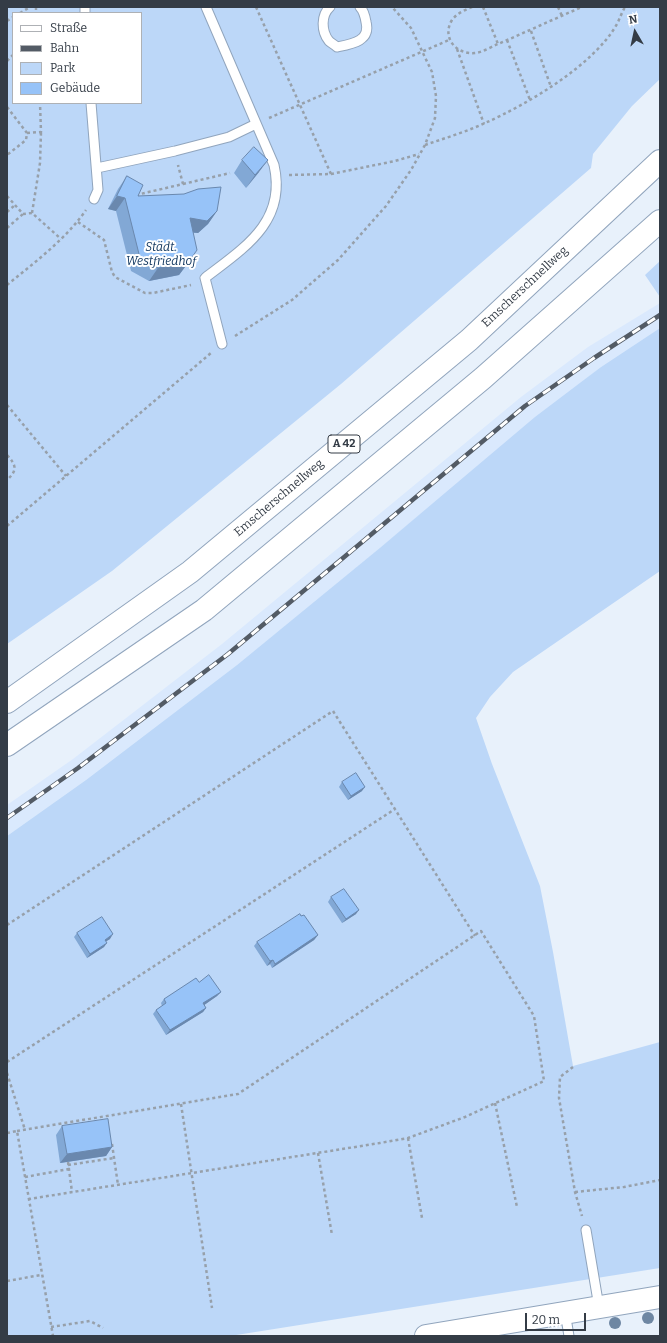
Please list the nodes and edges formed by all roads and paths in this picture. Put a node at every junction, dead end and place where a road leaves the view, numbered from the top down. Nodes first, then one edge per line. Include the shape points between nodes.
1 (206, 7) edge
2 (256, 7) edge
3 (330, 7) edge
4 (360, 7) edge
5 (392, 7) edge
6 (472, 7) edge
7 (483, 7) edge
8 (558, 7) edge
9 (582, 7) edge
10 (625, 7) edge
11 (562, 16) junction
12 (531, 31) junction
13 (449, 40) junction
14 (507, 40) junction
15 (498, 44) junction
16 (456, 48) junction
17 (423, 51) junction
18 (551, 87) junction
19 (530, 100) junction
20 (40, 104) edge
21 (91, 104) edge
22 (299, 105) junction
23 (7, 108) edge
24 (256, 124) junction
25 (484, 124) junction
26 (41, 132) junction
27 (27, 133) junction
28 (425, 145) junction
29 (175, 151) junction
30 (419, 154) junction
31 (7, 155) edge
32 (660, 161) edge
33 (97, 168) junction
34 (230, 173) dead end
35 (331, 174) junction
36 (276, 175) junction
37 (183, 184) junction
38 (136, 195) edge
39 (7, 196) edge
40 (94, 199) dead end
41 (15, 205) junction
42 (7, 212) edge
43 (32, 213) junction
44 (23, 214) junction
45 (660, 221) edge
46 (7, 228) edge
47 (61, 239) junction
48 (205, 278) junction
49 (7, 285) edge
50 (222, 344) junction
51 (7, 405) edge
52 (7, 455) edge
53 (66, 476) junction
54 (7, 480) edge
55 (7, 526) edge
56 (7, 702) edge
57 (7, 745) edge
58 (395, 809) junction
59 (7, 925) edge
60 (475, 936) junction
61 (7, 1062) edge
62 (573, 1067) dead end
63 (7, 1073) edge
64 (495, 1103) junction
65 (181, 1104) junction
66 (107, 1116) junction
67 (108, 1123) edge
68 (26, 1130) junction
69 (17, 1131) junction
70 (7, 1133) edge
71 (110, 1137) edge
72 (408, 1138) junction
73 (318, 1153) junction
74 (114, 1158) junction
75 (69, 1169) junction
76 (192, 1174) junction
77 (25, 1176) junction
78 (660, 1180) edge
79 (118, 1185) junction
80 (72, 1192) junction
81 (575, 1192) junction
82 (29, 1199) junction
83 (517, 1207) dead end
84 (422, 1218) dead end
85 (586, 1230) joint
86 (332, 1235) dead end
87 (41, 1275) junction
88 (7, 1281) edge
89 (660, 1296) edge
90 (599, 1307) junction
91 (212, 1308) dead end
92 (565, 1312) junction
93 (51, 1327) junction
94 (103, 1328) dead end
95 (53, 1336) edge
96 (426, 1336) edge
97 (569, 1336) edge

1 - 24 lane
2 - 22 path
3 - 4 lane via 326,10 322,25 329,41 338,47 355,44 366,35 368,29
5 - 17 path via 411,28
6 - 13 path via 458,13 451,21
7 - 15 path
8 - 11 path
9 - 11 path
10 - 18 path via 617,24 597,50
11 - 12 path
12 - 14 path
12 - 18 path
13 - 16 path
13 - 17 path
14 - 15 path
14 - 19 path
15 - 16 path via 477,53 466,53
16 - 25 path
17 - 22 path
17 - 28 path via 432,72 436,96 435,118
18 - 19 path
19 - 25 path
20 - 26 path
21 - 33 lane
22 - 24 path
22 - 35 path
23 - 27 path
24 - 29 lane via 229,137
24 - 36 lane
25 - 28 path
26 - 27 path
26 - 43 path via 40,163
27 - 31 path via 26,140
28 - 30 path
29 - 33 lane
29 - 37 path
30 - 35 path
30 - 50 path via 386,206 338,260 292,300
32 - 56 main road, Emscherschnellweg / A 42 via 469,340 196,567
33 - 40 lane via 98,190
34 - 37 path
35 - 36 path
36 - 48 lane via 274,203 255,238
37 - 38 path
39 - 41 path
41 - 42 path
41 - 44 path
43 - 44 path
43 - 47 path
44 - 46 path
45 - 57 main road via 483,378 204,610
47 - 48 path via 78,222 104,240 115,277 145,293 197,284
47 - 49 path
48 - 50 lane
50 - 53 path
51 - 53 path
52 - 54 path via 13,461 15,469
53 - 55 path
58 - 59 path via 333,711
58 - 60 path
58 - 61 path
60 - 64 path via 481,931 534,1016 544,1081
60 - 65 path via 238,1094
62 - 81 path via 560,1077 559,1098
63 - 68 path
64 - 72 path
64 - 83 path
65 - 66 path
65 - 76 path
66 - 67 path
66 - 68 path
68 - 69 path
69 - 70 path
69 - 77 path
71 - 74 path
72 - 73 path
72 - 84 path
73 - 76 path
73 - 86 path
74 - 75 path via 68,1164
74 - 79 path
75 - 77 path
75 - 80 path
76 - 79 path
76 - 91 path
77 - 82 path
78 - 81 path
79 - 80 path
80 - 82 path
81 - 85 path
82 - 87 path
85 - 90 lane
87 - 88 path
87 - 93 path
89 - 90 main road
90 - 92 main road
92 - 96 main road
92 - 97 lane
93 - 94 path via 90,1321
93 - 95 path

